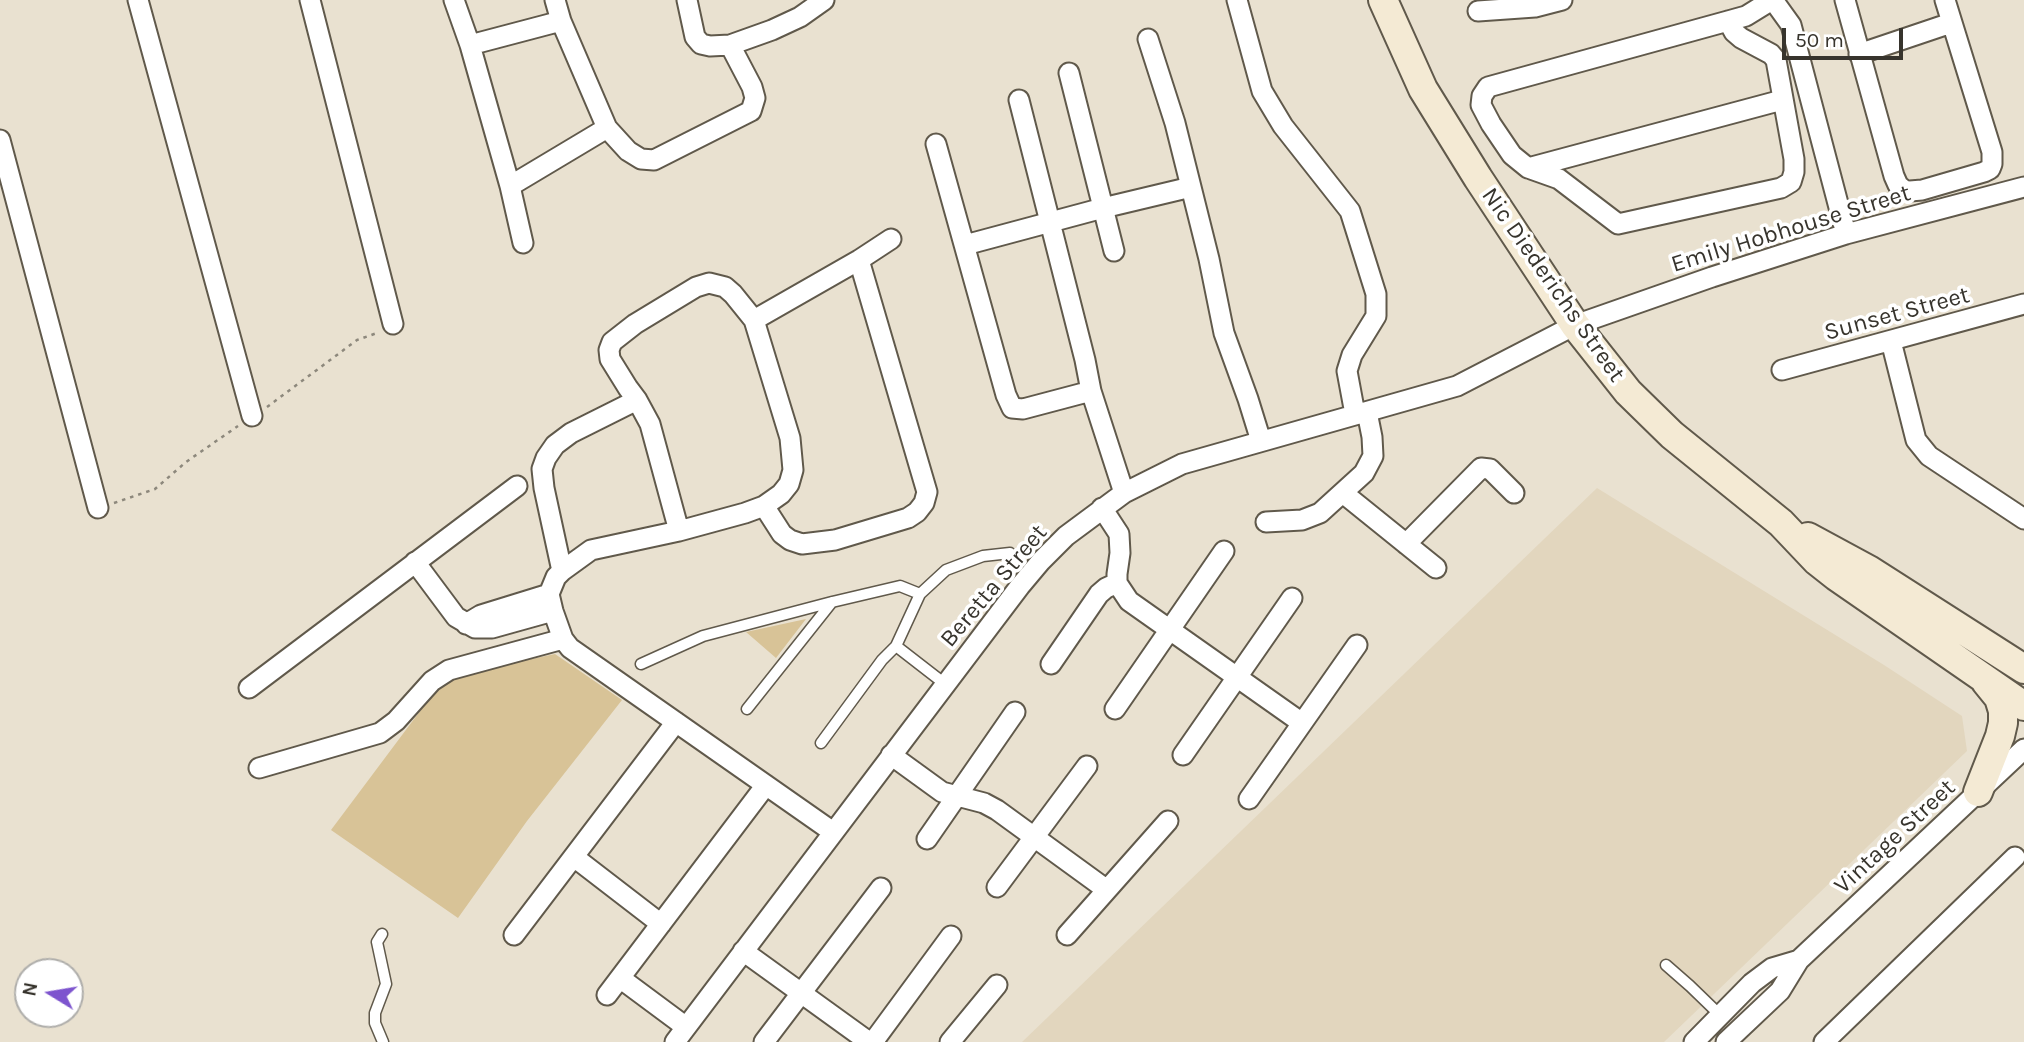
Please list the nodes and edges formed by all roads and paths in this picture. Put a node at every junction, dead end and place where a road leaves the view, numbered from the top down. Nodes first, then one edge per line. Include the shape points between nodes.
1 (138, 0) edge
2 (310, 0) edge
3 (454, 0) edge
4 (555, 0) edge
5 (687, 0) edge
6 (824, 0) edge
7 (1237, 0) edge
8 (1383, 0) edge
9 (1773, 0) edge
10 (1845, 0) edge
11 (1945, 0) edge
12 (1555, 1) edge
13 (1478, 11) dead end
14 (561, 21) junction
15 (1728, 21) junction
16 (1951, 23) junction
17 (1148, 39) dead end
18 (730, 45) junction
19 (470, 46) junction
20 (1859, 54) junction
21 (1069, 73) dead end
22 (1019, 100) dead end
23 (1782, 100) junction
24 (607, 128) junction
25 (0, 140) edge
26 (936, 144) dead end
27 (1528, 168) junction
28 (510, 186) junction
29 (1191, 187) junction
30 (2024, 187) edge
31 (1103, 208) junction
32 (1050, 221) junction
33 (1846, 234) junction
34 (891, 239) dead end
35 (523, 243) dead end
36 (964, 244) junction
37 (1114, 251) dead end
38 (859, 260) junction
39 (2024, 304) edge
40 (754, 320) junction
41 (393, 324) dead end
42 (1575, 325) junction
43 (1891, 341) junction
44 (1782, 370) dead end
45 (1091, 391) junction
46 (637, 400) junction
47 (1361, 413) junction
48 (252, 416) dead end
49 (1261, 440) junction
50 (517, 486) dead end
51 (1124, 493) junction
52 (1343, 493) junction
53 (1514, 493) dead end
54 (764, 506) junction
55 (98, 508) dead end
56 (1102, 508) junction
57 (2024, 519) edge
58 (1266, 522) dead end
59 (1781, 523) junction
60 (679, 531) junction
61 (1406, 544) junction
62 (1224, 551) dead end
63 (1010, 553) dead end
64 (415, 562) junction
65 (1436, 568) dead end
66 (562, 571) junction
67 (1117, 583) junction
68 (920, 594) junction
69 (1292, 598) dead end
70 (832, 602) junction
71 (551, 603) junction
72 (1170, 629) junction
73 (563, 639) junction
74 (1357, 645) dead end
75 (896, 646) junction
76 (641, 664) dead end
77 (1051, 664) dead end
78 (2024, 669) edge
79 (1237, 677) junction
80 (1983, 678) junction
81 (945, 684) junction
82 (249, 688) dead end
83 (2024, 706) edge
84 (747, 709) dead end
85 (1115, 709) dead end
86 (1015, 712) dead end
87 (676, 722) junction
88 (1302, 723) junction
89 (821, 743) dead end
90 (2024, 749) edge
91 (891, 755) junction
92 (1183, 755) dead end
93 (1087, 766) dead end
94 (259, 768) dead end
95 (766, 785) junction
96 (1979, 792) junction
97 (956, 797) junction
98 (1249, 799) dead end
99 (1167, 821) dead end
100 (833, 832) junction
101 (927, 838) dead end
102 (1035, 838) junction
103 (573, 857) junction
104 (2015, 857) dead end
105 (997, 887) dead end
106 (881, 888) dead end
107 (1107, 890) junction
108 (661, 924) junction
109 (382, 934) dead end
110 (514, 934) dead end
111 (1068, 935) dead end
112 (951, 936) dead end
113 (743, 951) junction
114 (1799, 960) junction
115 (1666, 965) dead end
116 (620, 978) junction
117 (997, 985) dead end
118 (802, 993) junction
119 (607, 995) dead end
120 (1721, 1016) junction
121 (680, 1034) edge
122 (1737, 1038) edge
123 (383, 1042) edge
124 (764, 1042) edge
125 (871, 1042) edge
126 (950, 1042) edge
127 (1694, 1042) edge
128 (1824, 1042) edge

1 - 48 street
2 - 41 street
3 - 19 street
4 - 14 street
5 - 18 street via 698,42
6 - 18 street via 800,18
7 - 47 street via 1262,91 1283,126 1350,211 1376,295 1376,316 1347,371
8 - 42 street, Nic Diederichs Street via 1423,89
9 - 15 street
9 - 33 street via 1791,25
10 - 20 street
11 - 16 street
12 - 13 street
14 - 19 street
14 - 24 street
15 - 23 street via 1741,38 1776,60
15 - 27 street via 1488,87 1481,105 1513,155
16 - 20 street
16 - 20 street via 1992,152 1992,164 1984,172 1922,190 1904,190 1898,185
17 - 29 street
18 - 24 street via 752,87 751,111 654,159 633,155
19 - 28 street
21 - 31 street
22 - 32 street
23 - 27 street
23 - 27 street via 1794,172 1791,182 1782,188 1618,224 1559,179
24 - 28 street
25 - 55 street
26 - 36 street
28 - 35 street
29 - 31 street
29 - 49 street via 1224,333
30 - 33 street, Emily Hobhouse Street
31 - 32 street
31 - 37 street
32 - 36 street
32 - 45 street
33 - 42 street, Emily Hobhouse Street
34 - 38 street
36 - 45 street via 1012,408
38 - 40 street
38 - 54 street via 927,492 923,503 908,518 835,540 802,544 782,534
39 - 43 street, Sunset Street
40 - 46 street via 725,287 709,283 635,324 608,350
40 - 54 street via 793,458 789,484
42 - 47 street, Beretta Street via 1457,386
42 - 59 street, Nic Diederichs Street via 1648,412
43 - 44 street, Sunset Street
43 - 57 street via 1916,440 1929,456
45 - 51 street
46 - 60 street via 650,424
46 - 66 street via 571,433 546,458 544,488
47 - 49 street, Beretta Street
47 - 52 street via 1372,437 1373,456 1364,473
49 - 51 street, Beretta Street via 1182,464
50 - 64 street
51 - 56 street, Beretta Street
52 - 58 street via 1311,517
52 - 61 street
53 - 61 street via 1490,469 1481,468
54 - 60 street
56 - 67 street via 1119,534
56 - 81 street, Beretta Street via 1041,561
59 - 78 street, Nic Diederichs Street via 1869,570
59 - 80 street, Nic Diederichs Street via 1836,576
60 - 66 street via 591,550
61 - 65 street
62 - 72 street
63 - 68 lane via 983,556 946,570
64 - 71 street via 449,608 475,628 514,622
64 - 82 street
66 - 71 street
67 - 72 street via 1129,601
67 - 77 street via 1100,594
68 - 70 lane via 900,586
68 - 75 lane
69 - 79 street
70 - 76 lane via 703,636
70 - 84 lane
71 - 73 street
72 - 79 street
72 - 85 street
73 - 87 street
73 - 94 street via 441,674 380,733
74 - 88 street
75 - 81 lane
75 - 89 lane
79 - 88 street
79 - 92 street
80 - 83 street, Nic Diederichs Street
80 - 96 street via 1999,698 2003,723
81 - 91 street, Beretta Street
86 - 97 street
87 - 95 street
87 - 103 street
88 - 98 street
90 - 96 street, Vintage Street
91 - 97 street via 942,793
91 - 100 street, Beretta Street
93 - 102 street
95 - 100 street
95 - 108 street
96 - 114 street, Vintage Street
97 - 101 street
97 - 102 street via 984,803
99 - 107 street
100 - 113 street, Beretta Street
102 - 105 street
102 - 107 street
103 - 108 street
103 - 110 street
104 - 128 street
106 - 118 street
107 - 111 street
108 - 116 street
109 - 123 lane via 377,942 386,984 374,1013
112 - 125 street
113 - 118 street
113 - 121 street, Beretta Street
114 - 120 street, Vintage Street via 1772,968
114 - 122 street, Vintage Street via 1780,991
115 - 120 lane
116 - 119 street
116 - 121 street
117 - 126 street
118 - 124 street
118 - 125 street
120 - 122 street
120 - 127 street, Vintage Street

